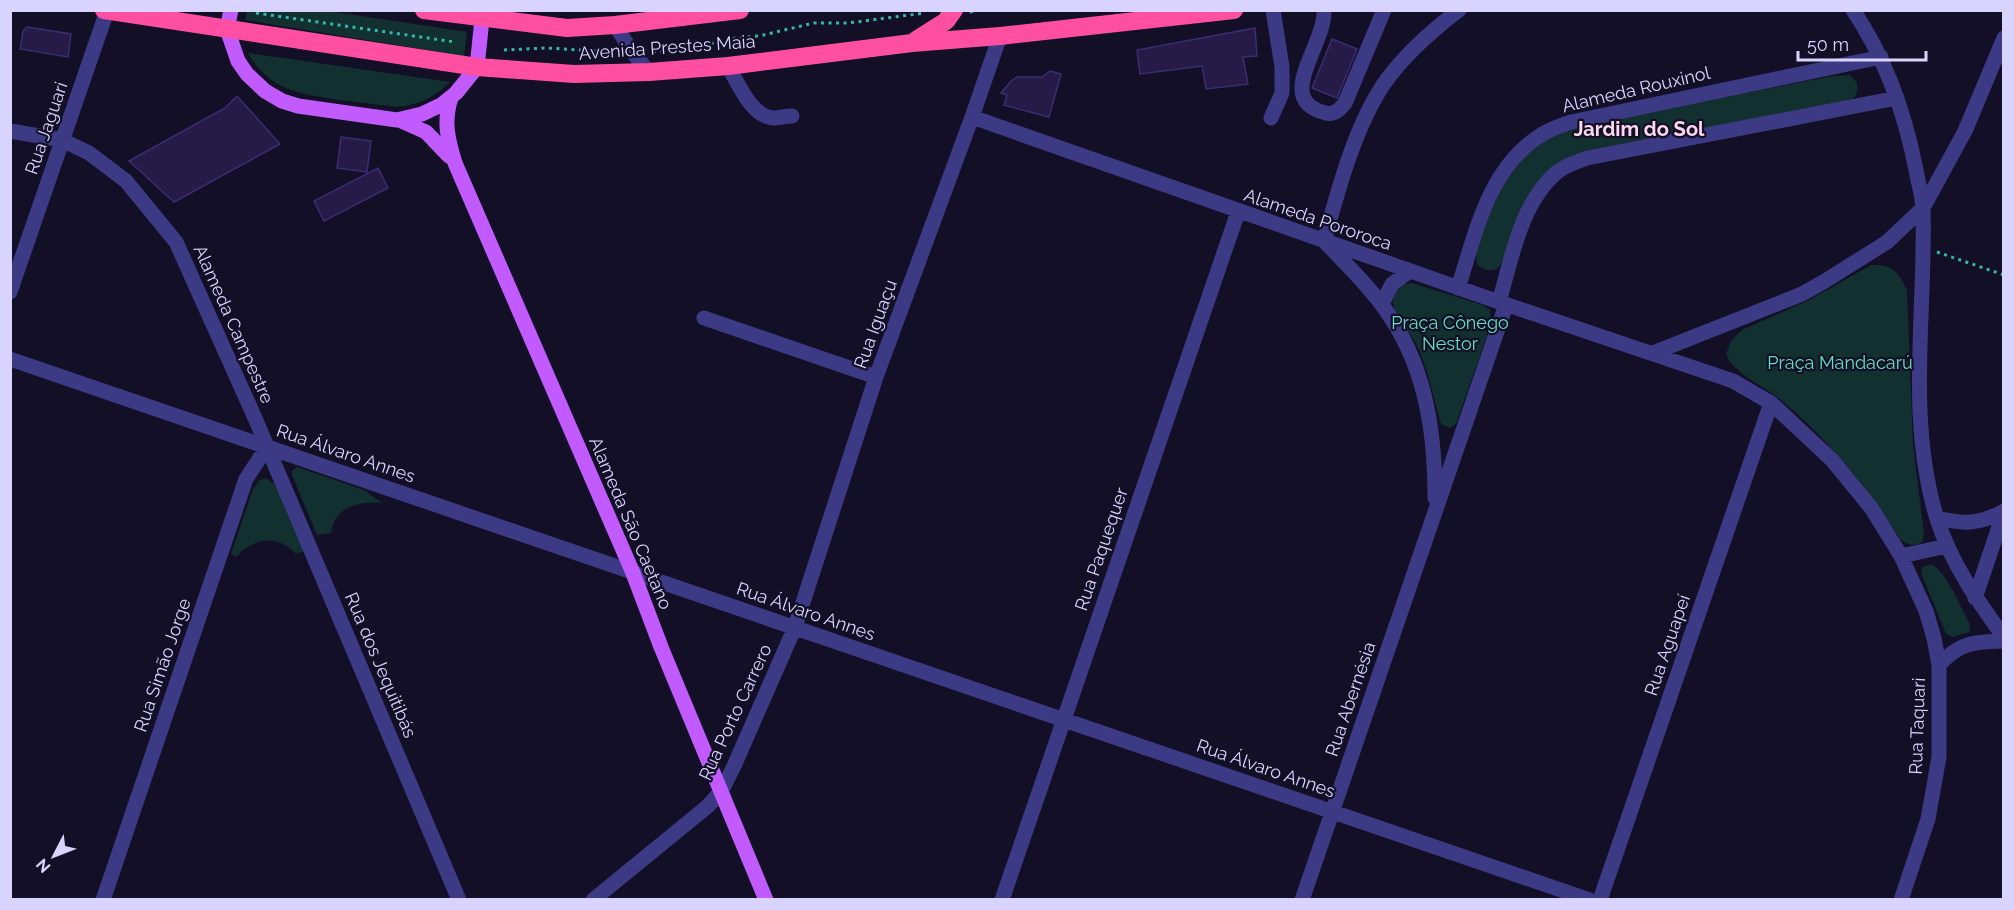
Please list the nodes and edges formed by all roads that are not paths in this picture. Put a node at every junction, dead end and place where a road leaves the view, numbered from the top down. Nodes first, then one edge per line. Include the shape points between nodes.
1 (231, 10) edge
2 (424, 10) edge
3 (740, 10) edge
4 (1234, 10) edge
5 (1273, 10) edge
6 (1324, 10) edge
7 (1384, 10) edge
8 (1459, 10) edge
9 (1853, 10) edge
10 (1870, 10) edge
11 (106, 11) edge
12 (954, 11) edge
13 (481, 13) edge
14 (615, 25) junction
15 (227, 29) junction
16 (1866, 30) junction
17 (1000, 36) junction
18 (2004, 38) edge
19 (912, 43) junction
20 (1881, 57) junction
21 (728, 66) junction
22 (477, 67) junction
23 (649, 72) junction
24 (451, 98) junction
25 (1898, 98) junction
26 (792, 116) dead end
27 (972, 117) junction
28 (1271, 118) dead end
29 (397, 120) junction
30 (10, 131) edge
31 (62, 140) junction
32 (455, 163) junction
33 (1923, 208) junction
34 (1238, 212) junction
35 (1324, 241) junction
36 (1410, 271) junction
37 (1458, 288) junction
38 (10, 292) edge
39 (1382, 304) junction
40 (1502, 304) junction
41 (704, 318) dead end
42 (1653, 353) junction
43 (10, 359) edge
44 (876, 377) junction
45 (1771, 404) junction
46 (267, 447) junction
47 (1435, 511) junction
48 (2004, 511) edge
49 (1937, 518) junction
50 (1947, 546) junction
51 (1901, 556) junction
52 (633, 573) junction
53 (1975, 597) junction
54 (795, 627) junction
55 (2004, 639) edge
56 (1939, 665) junction
57 (1064, 720) junction
58 (722, 790) junction
59 (1332, 812) junction
60 (103, 900) edge
61 (459, 900) edge
62 (593, 900) edge
63 (766, 900) edge
64 (1002, 900) edge
65 (1302, 900) edge
66 (1590, 900) edge
67 (1600, 900) edge
68 (1901, 900) edge

1 - 15 main road
2 - 13 highway, Avenida Prestes Maia
3 - 14 highway, Avenida Prestes Maia
4 - 17 highway, Avenida Prestes Maia
5 - 28 street via 1282,93
6 - 7 street via 1318,39 1300,82 1305,102 1314,110 1330,114 1345,103
8 - 35 street via 1434,29 1383,86 1357,139
9 - 16 street
10 - 16 street
11 - 15 highway, Avenida Prestes Maia
11 - 31 street, Rua Jaguari
12 - 19 highway via 946,21
13 - 14 highway, Avenida Prestes Maia via 567,28
13 - 22 main road
14 - 23 street
15 - 22 highway, Avenida Prestes Maia
15 - 29 main road via 247,74 282,101
16 - 20 street
17 - 19 highway, Avenida Prestes Maia
17 - 27 street, Rua Iguaçu
18 - 33 street via 1965,131
19 - 21 highway, Avenida Prestes Maia
20 - 25 street
20 - 37 street, Alameda Rouxinol via 1570,122 1541,134 1515,156 1494,185
21 - 23 highway, Avenida Prestes Maia
21 - 26 street via 753,106 764,115
22 - 23 highway, Avenida Prestes Maia via 574,75
22 - 24 main road
24 - 29 main road via 435,109
24 - 32 main road, Alameda São Caetano via 446,125
25 - 33 street
25 - 40 street via 1587,158 1569,165 1544,186 1528,212
27 - 34 street, Alameda Pororoca
27 - 44 street, Rua Iguaçu
29 - 32 main road, Alameda São Caetano via 426,132
30 - 31 street, Alameda Campestre
31 - 38 street, Rua Jaguari
31 - 46 street, Alameda Campestre via 89,153 126,181 176,242
32 - 52 main road, Alameda São Caetano
33 - 42 street via 1887,242 1825,281
33 - 49 street via 1920,417 1925,467
34 - 35 street, Alameda Pororoca
34 - 57 street, Rua Paquequer
35 - 36 street, Alameda Pororoca
35 - 39 street
36 - 37 street, Alameda Pororoca
36 - 39 street via 1392,284
37 - 40 street, Alameda Pororoca
39 - 47 street via 1407,345 1424,393 1434,438
40 - 42 street, Alameda Pororoca
40 - 47 street
41 - 44 street
42 - 45 street via 1733,381
43 - 46 street, Rua Álvaro Annes
44 - 54 street, Rua Iguaçu
45 - 51 street via 1832,460 1872,509
45 - 67 street, Rua Aguapeí
46 - 52 street, Rua Álvaro Annes
46 - 60 street, Rua Simão Jorge via 246,479
46 - 61 street, Rua dos Jequitibás
47 - 59 street, Rua Abernésia
48 - 49 street via 1973,523
48 - 53 street
49 - 50 street
50 - 51 street
50 - 53 street
51 - 56 street, Rua Taquari via 1926,611
52 - 54 street, Rua Álvaro Annes
52 - 58 main road, Alameda São Caetano
53 - 55 street
54 - 57 street, Rua Álvaro Annes
54 - 58 street, Rua Porto Carrero
55 - 56 street via 1967,644
56 - 68 street, Rua Taquari via 1939,757 1928,819
57 - 59 street, Rua Álvaro Annes
57 - 64 street, Rua Paquequer
58 - 62 street, Rua Porto Carrero via 708,806
58 - 63 main road, Alameda São Caetano
59 - 65 street, Rua Abernésia
59 - 66 street, Rua Álvaro Annes

